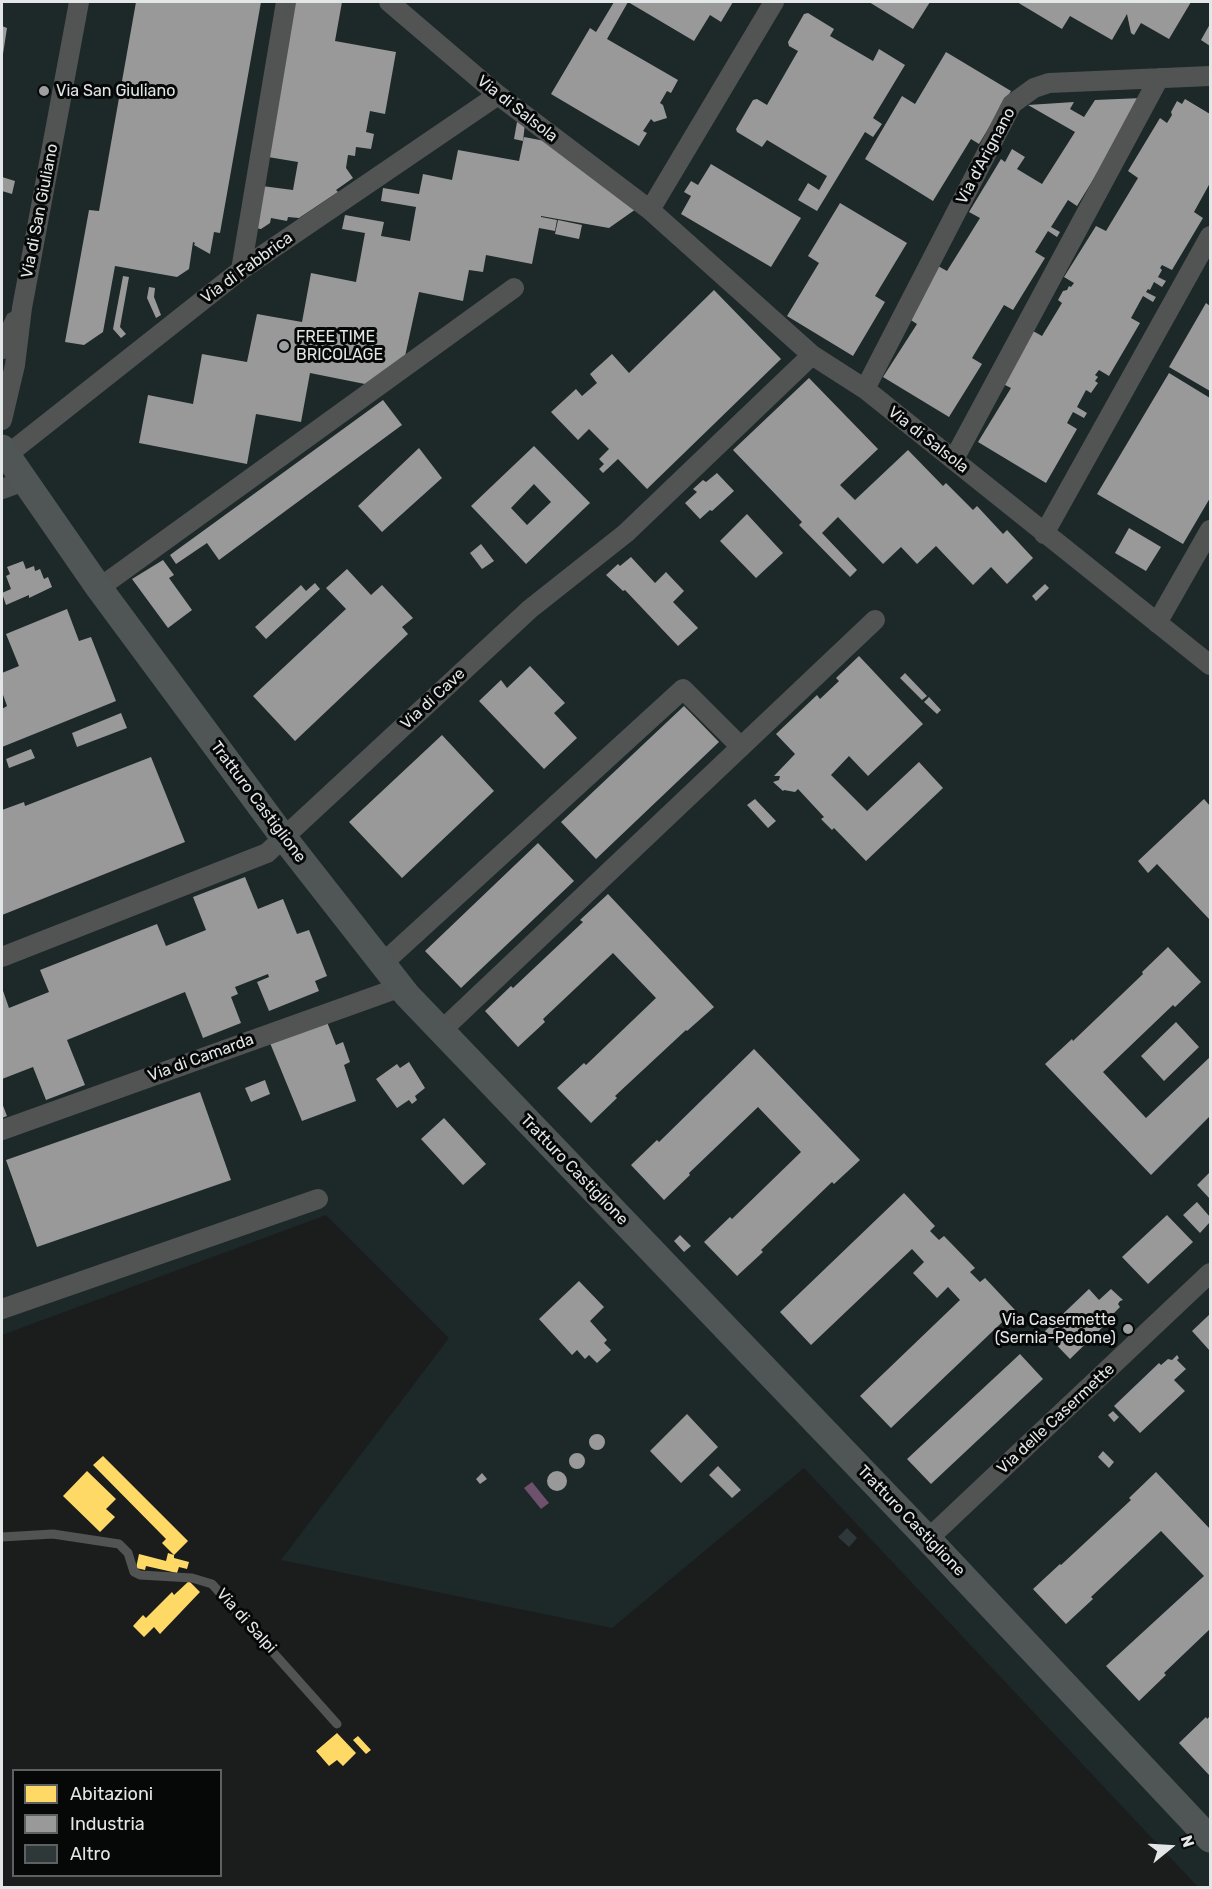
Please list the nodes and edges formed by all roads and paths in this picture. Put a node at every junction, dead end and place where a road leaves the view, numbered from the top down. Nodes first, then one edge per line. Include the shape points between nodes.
1 (79, 2) edge
2 (286, 2) edge
3 (389, 2) edge
4 (774, 2) edge
5 (1210, 76) edge
6 (1159, 78) junction
7 (498, 95) junction
8 (650, 210) junction
9 (1210, 236) edge
10 (241, 270) junction
11 (514, 288) dead end
12 (22, 308) junction
13 (2, 349) edge
14 (812, 355) junction
15 (865, 389) junction
16 (2, 420) edge
17 (4, 452) edge
18 (954, 459) junction
19 (13, 485) edge
20 (1210, 530) edge
21 (1044, 534) junction
22 (99, 588) junction
23 (875, 620) dead end
24 (1157, 623) junction
25 (1210, 665) edge
26 (740, 746) junction
27 (284, 838) junction
28 (2, 957) edge
29 (382, 964) junction
30 (400, 987) junction
31 (441, 1031) junction
32 (2, 1130) edge
33 (318, 1199) dead end
34 (1210, 1273) edge
35 (2, 1309) edge
36 (2, 1537) edge
37 (928, 1539) junction
38 (337, 1724) dead end
39 (1210, 1839) edge

1 - 12 street, Via di San Giuliano
2 - 10 street
3 - 7 street, Via di Salsola
4 - 8 street
5 - 6 street, Via d'Arignano
6 - 15 street, Via d'Arignano via 1049,83 1034,88 1012,104
6 - 18 street
7 - 8 street, Via di Salsola
7 - 10 street, Via di Fabbrica
8 - 14 street, Via di Salsola
9 - 21 street
10 - 17 street, Via di Fabbrica
11 - 22 street
12 - 13 street
12 - 16 street, Via di San Giuliano
14 - 15 street, Via di Salsola
14 - 27 street, Via di Cave via 626,533 530,609
15 - 18 street, Via di Salsola
17 - 19 street, Tratturo Castiglione
18 - 21 street, Via di Salsola
19 - 22 street, Tratturo Castiglione
20 - 24 street
21 - 24 street, Via di Salsola
22 - 27 street, Tratturo Castiglione
23 - 26 street
24 - 25 street, Via di Salsola
26 - 29 street via 683,689
26 - 31 street
27 - 28 street, Via di Cave via 267,853
27 - 29 street, Tratturo Castiglione
29 - 30 street, Tratturo Castiglione
30 - 31 street, Tratturo Castiglione
30 - 32 street, Via di Camarda
31 - 37 street, Tratturo Castiglione
33 - 35 street
34 - 37 street, Via delle Casermette
36 - 38 lane, Via di Salpi via 53,1534 119,1544 128,1552 134,1572 140,1575 192,1578 212,1584
37 - 39 street, Tratturo Castiglione

